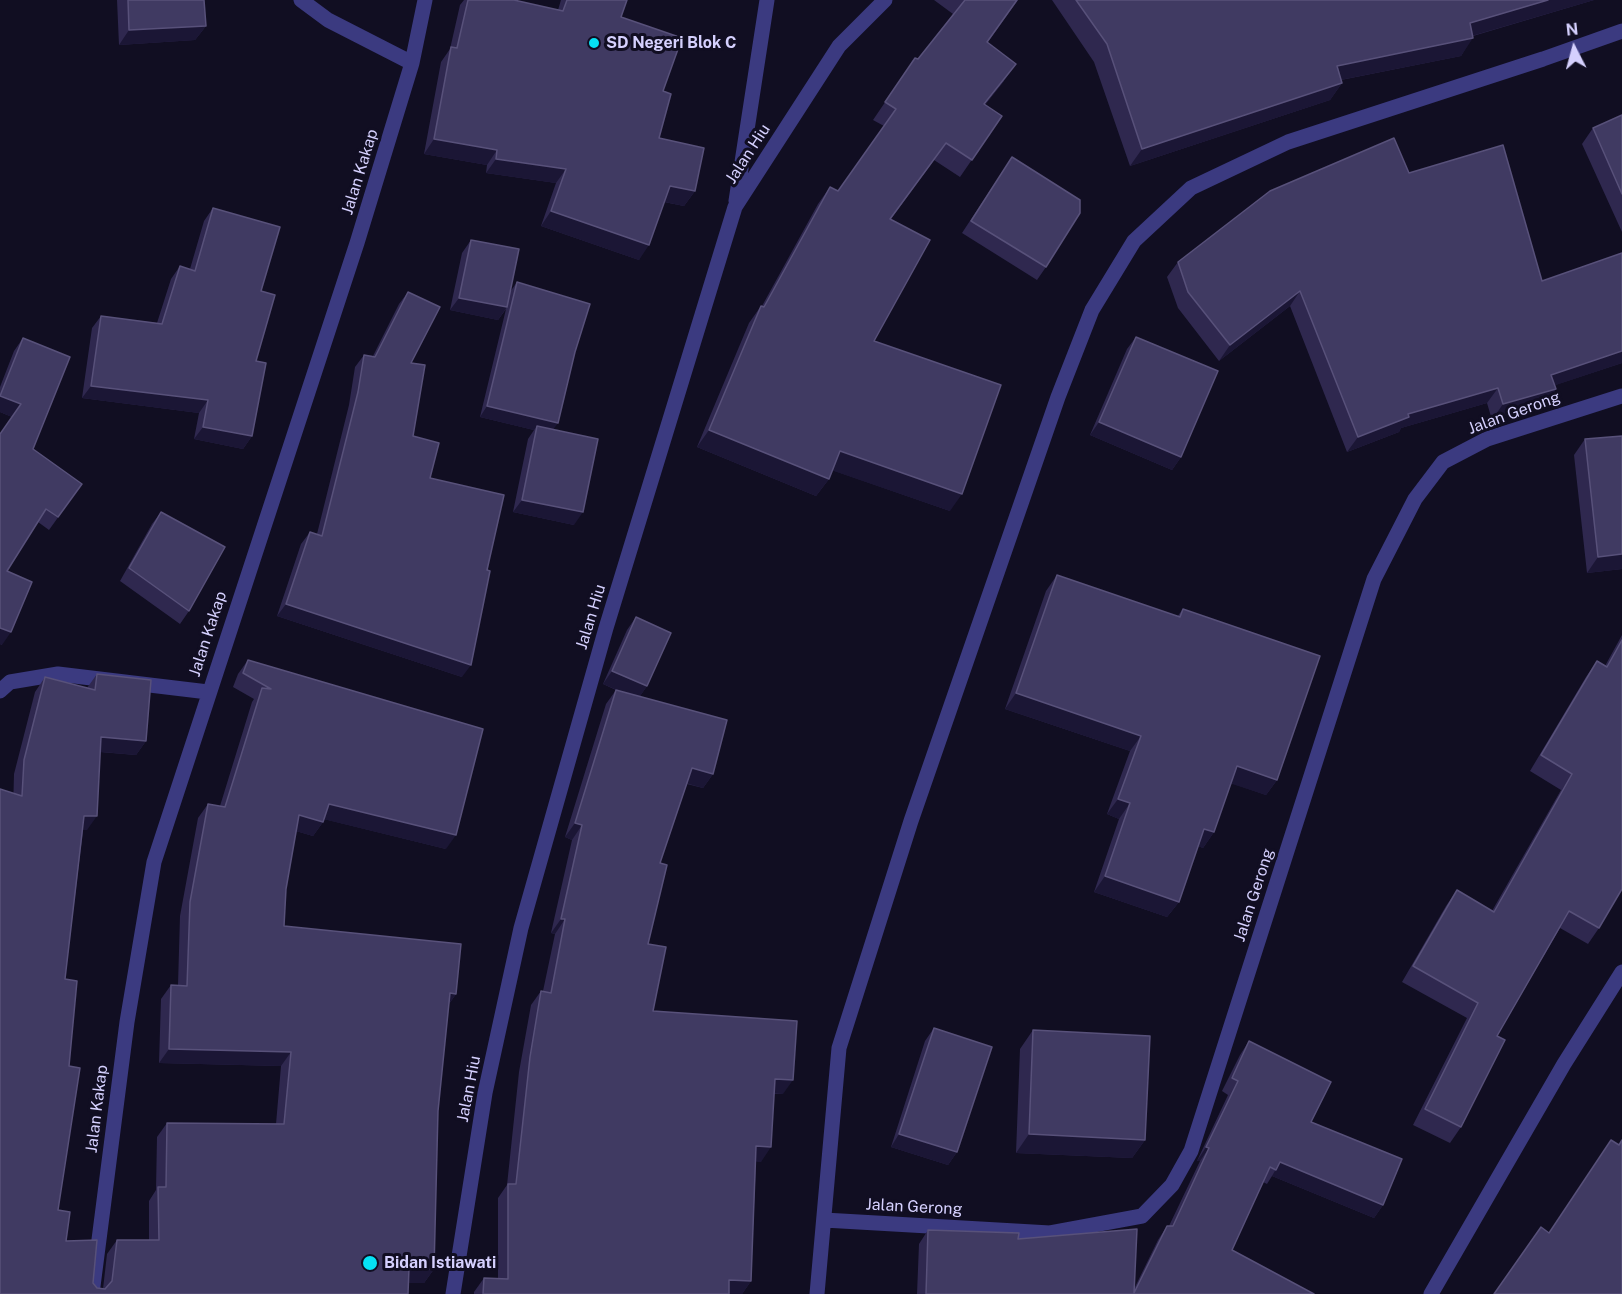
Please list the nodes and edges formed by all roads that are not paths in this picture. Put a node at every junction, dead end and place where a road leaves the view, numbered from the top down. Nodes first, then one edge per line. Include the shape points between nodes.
1 (301, 0) edge
2 (425, 0) edge
3 (767, 0) edge
4 (885, 0) edge
5 (1622, 31) edge
6 (412, 63) junction
7 (735, 207) junction
8 (1622, 396) edge
9 (0, 691) edge
10 (208, 692) junction
11 (1622, 972) edge
12 (824, 1220) junction
13 (92, 1294) edge
14 (453, 1294) edge
15 (817, 1294) edge
16 (1431, 1294) edge

1 - 6 street via 328,20
2 - 6 street, Jalan Kakap
3 - 7 street
4 - 7 street, Jalan Hiu via 839,46
5 - 12 street via 1288,142 1191,188 1134,241 1092,310 1058,397 911,821 839,1048
6 - 10 street, Jalan Kakap via 357,243
7 - 14 street, Jalan Hiu via 606,628 521,928 485,1094
8 - 12 street, Jalan Gerong via 1487,439 1443,462 1415,500 1374,579 1191,1151 1172,1185 1142,1216 1050,1233
9 - 10 street via 10,682 58,674
10 - 13 street, Jalan Kakap via 153,862 127,1022
11 - 16 street
12 - 15 street

